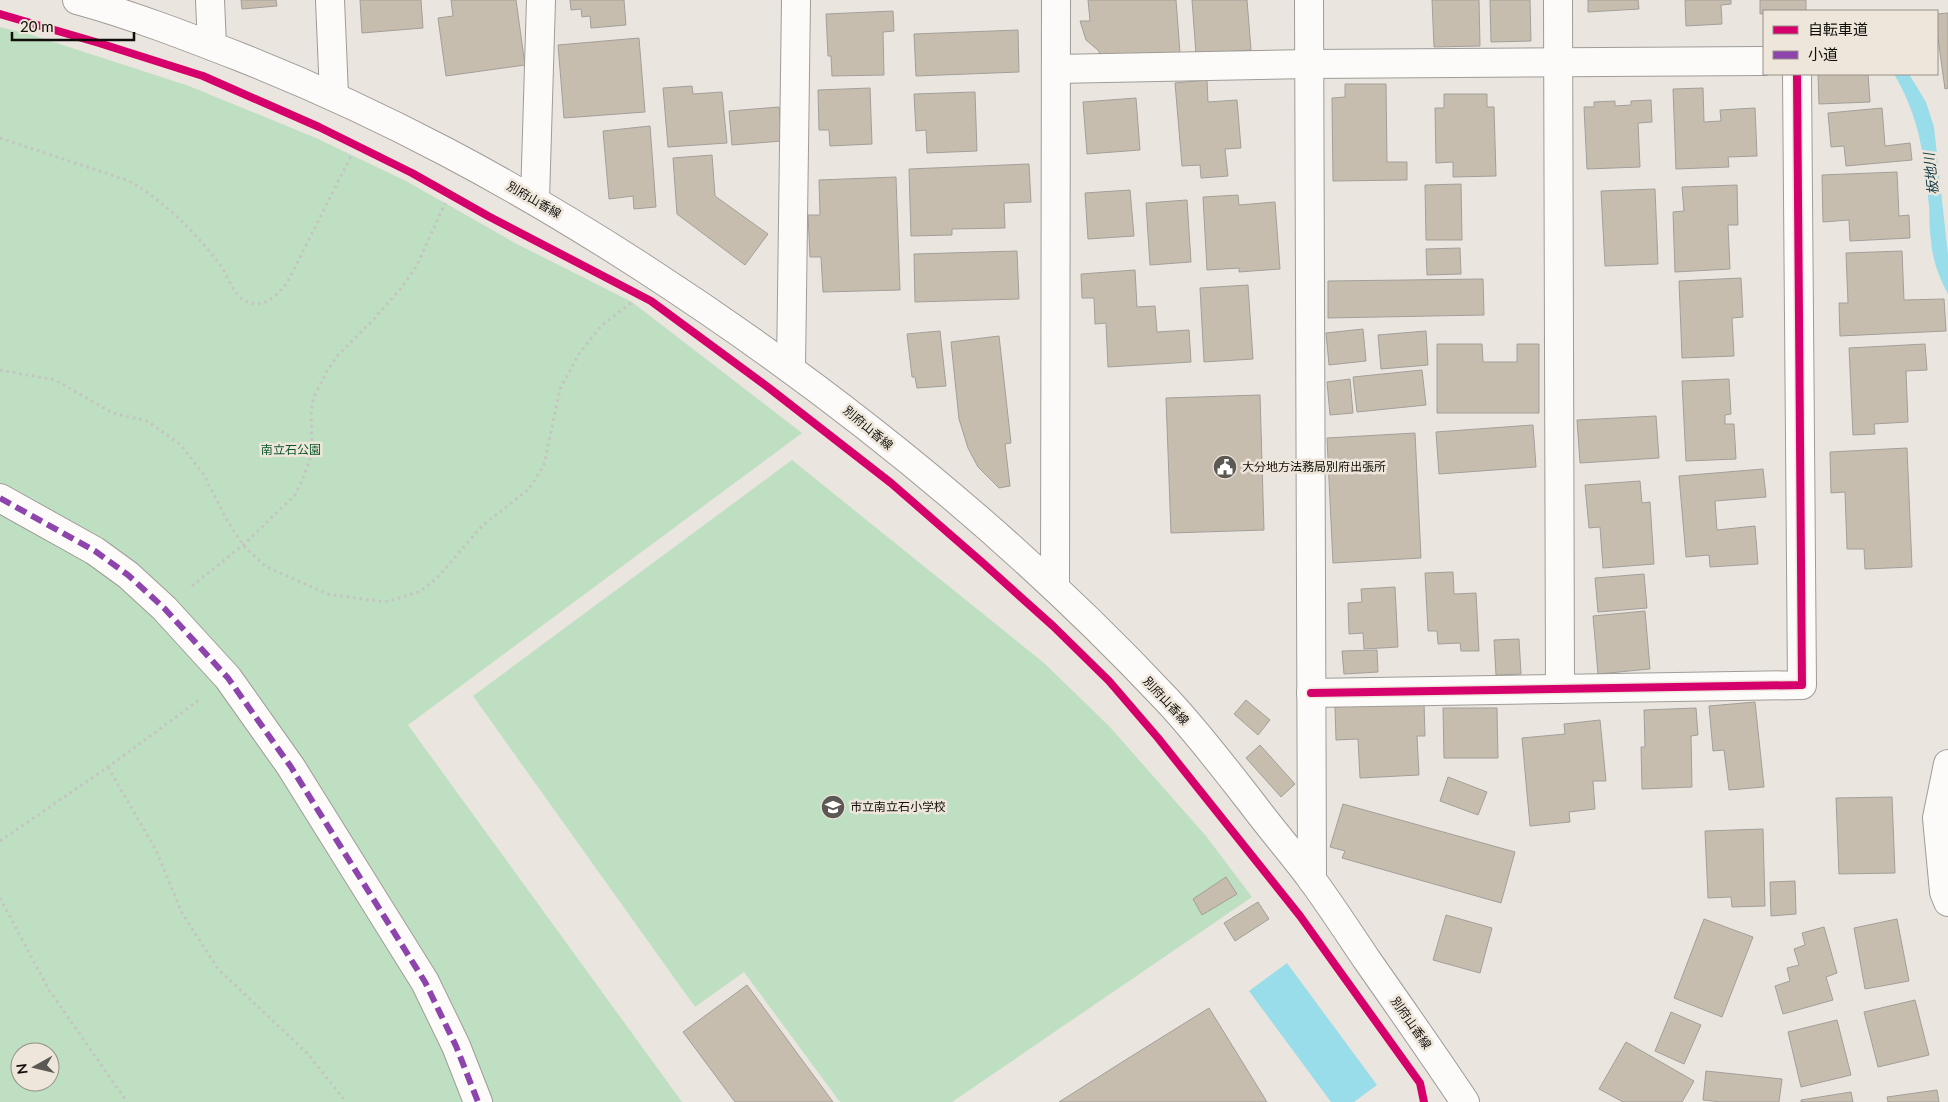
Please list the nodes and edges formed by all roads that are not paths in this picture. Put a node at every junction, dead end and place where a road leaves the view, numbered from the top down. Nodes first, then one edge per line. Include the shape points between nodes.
1 (77, 0) edge
2 (210, 0) edge
3 (330, 0) edge
4 (541, 0) edge
5 (796, 0) edge
6 (1056, 0) edge
7 (1309, 0) edge
8 (1558, 0) edge
9 (212, 46) junction
10 (1763, 61) edge
11 (1558, 62) junction
12 (1309, 64) junction
13 (1056, 69) junction
14 (1797, 75) edge
15 (334, 95) junction
16 (535, 199) junction
17 (791, 368) junction
18 (0, 498) edge
19 (1056, 588) junction
20 (1560, 689) junction
21 (1311, 693) junction
22 (1948, 764) edge
23 (1312, 880) junction
24 (1948, 902) edge
25 (478, 1102) edge
26 (1465, 1102) edge

1 - 9 street, 別府山香線
2 - 9 street
3 - 15 street
4 - 16 street
5 - 17 street
6 - 13 street
7 - 12 street
8 - 11 street
9 - 15 street, 別府山香線
10 - 11 street
11 - 12 street
11 - 20 street
12 - 13 street
12 - 21 street
13 - 19 street
14 - 20 street via 1802,685
15 - 16 street, 別府山香線 via 439,146
16 - 17 street, 別府山香線 via 677,289
17 - 19 street, 別府山香線 via 828,395
18 - 25 street via 95,551 128,575 164,608 228,678 291,767 425,982 456,1046
19 - 23 street, 別府山香線 via 1169,702
20 - 21 street
21 - 23 street
22 - 24 street via 1937,818 1944,892
23 - 26 street, 別府山香線

